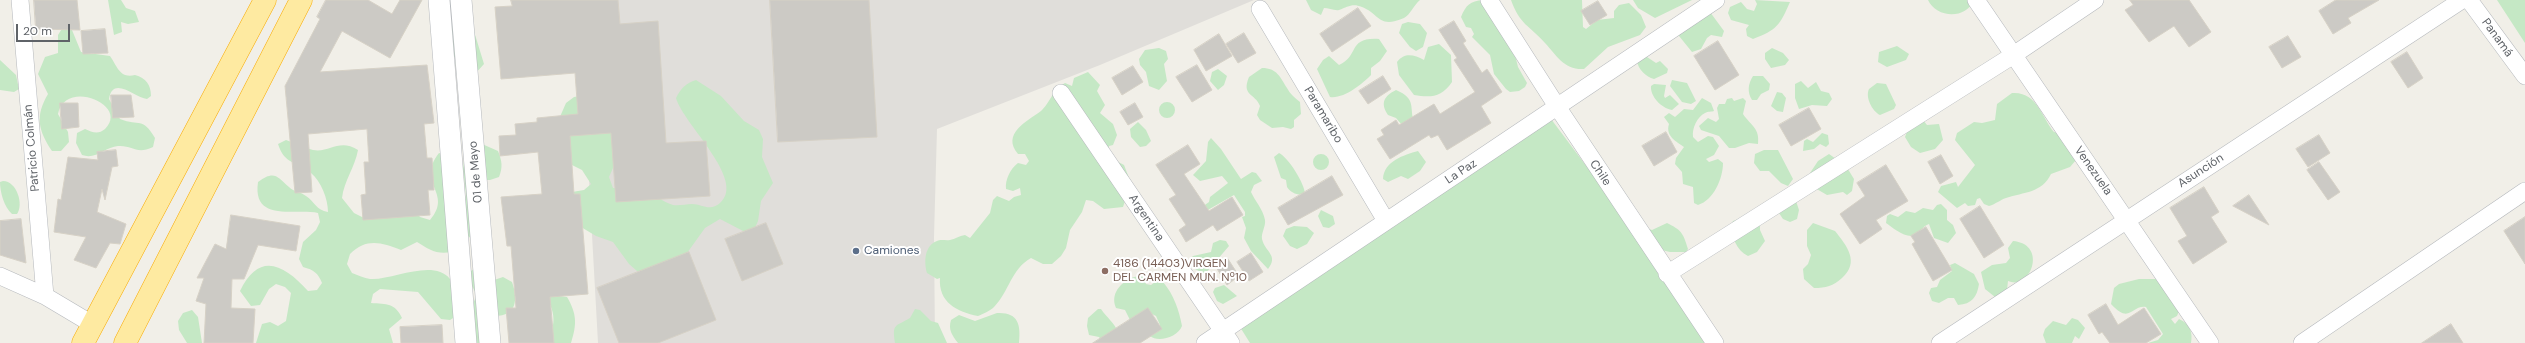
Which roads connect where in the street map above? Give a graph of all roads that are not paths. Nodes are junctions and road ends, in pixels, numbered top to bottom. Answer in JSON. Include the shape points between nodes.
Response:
{"nodes":[{"id":1,"x":20,"y":0,"type":"edge"},
{"id":2,"x":265,"y":0,"type":"edge"},
{"id":3,"x":301,"y":0,"type":"edge"},
{"id":4,"x":440,"y":0,"type":"edge"},
{"id":5,"x":461,"y":0,"type":"edge"},
{"id":6,"x":1489,"y":0,"type":"edge"},
{"id":7,"x":1716,"y":0,"type":"edge"},
{"id":8,"x":1976,"y":0,"type":"edge"},
{"id":9,"x":2095,"y":0,"type":"edge"},
{"id":10,"x":2462,"y":0,"type":"edge"},
{"id":11,"x":2469,"y":0,"type":"edge"},
{"id":12,"x":1260,"y":9,"type":"dead end"},
{"id":13,"x":2012,"y":56,"type":"junction"},
{"id":14,"x":2525,"y":76,"type":"edge"},
{"id":15,"x":1061,"y":93,"type":"dead end"},
{"id":16,"x":1558,"y":108,"type":"junction"},
{"id":17,"x":2525,"y":191,"type":"edge"},
{"id":18,"x":2127,"y":220,"type":"junction"},
{"id":19,"x":1386,"y":221,"type":"junction"},
{"id":20,"x":1667,"y":274,"type":"junction"},
{"id":21,"x":0,"y":276,"type":"edge"},
{"id":22,"x":44,"y":296,"type":"junction"},
{"id":23,"x":87,"y":334,"type":"edge"},
{"id":24,"x":1227,"y":337,"type":"edge"},
{"id":25,"x":125,"y":343,"type":"edge"},
{"id":26,"x":466,"y":343,"type":"edge"},
{"id":27,"x":490,"y":343,"type":"edge"},
{"id":28,"x":1205,"y":343,"type":"edge"},
{"id":29,"x":1715,"y":343,"type":"edge"},
{"id":30,"x":1940,"y":343,"type":"edge"},
{"id":31,"x":2210,"y":343,"type":"edge"},
{"id":32,"x":2302,"y":343,"type":"edge"}],
"edges":[{"from":1,"to":22,"type":"street","name":"Patricio Colmán"},
{"from":2,"to":23,"type":"highway"},
{"from":3,"to":25,"type":"highway"},
{"from":4,"to":26,"type":"street","name":"01 de Mayo"},
{"from":5,"to":27,"type":"street","name":"01 de Mayo"},
{"from":6,"to":16,"type":"street","name":"Chile"},
{"from":7,"to":16,"type":"street","name":"La Paz"},
{"from":8,"to":13,"type":"street","name":"Venezuela"},
{"from":9,"to":13,"type":"street"},
{"from":10,"to":18,"type":"street","name":"Asunción"},
{"from":11,"to":14,"type":"street","name":"Panamá"},
{"from":12,"to":19,"type":"street","name":"Paramaribo"},
{"from":13,"to":18,"type":"street","name":"Venezuela"},
{"from":13,"to":20,"type":"street"},
{"from":15,"to":24,"type":"street","name":"Argentina"},
{"from":16,"to":19,"type":"street","name":"La Paz"},
{"from":16,"to":20,"type":"street","name":"Chile"},
{"from":17,"to":32,"type":"street"},
{"from":18,"to":30,"type":"street","name":"Asunción"},
{"from":18,"to":31,"type":"street","name":"Venezuela"},
{"from":19,"to":24,"type":"street","name":"La Paz"},
{"from":20,"to":29,"type":"street","name":"Chile"},
{"from":21,"to":22,"type":"street"},
{"from":22,"to":23,"type":"street"},
{"from":24,"to":28,"type":"street","name":"La Paz"}]}
